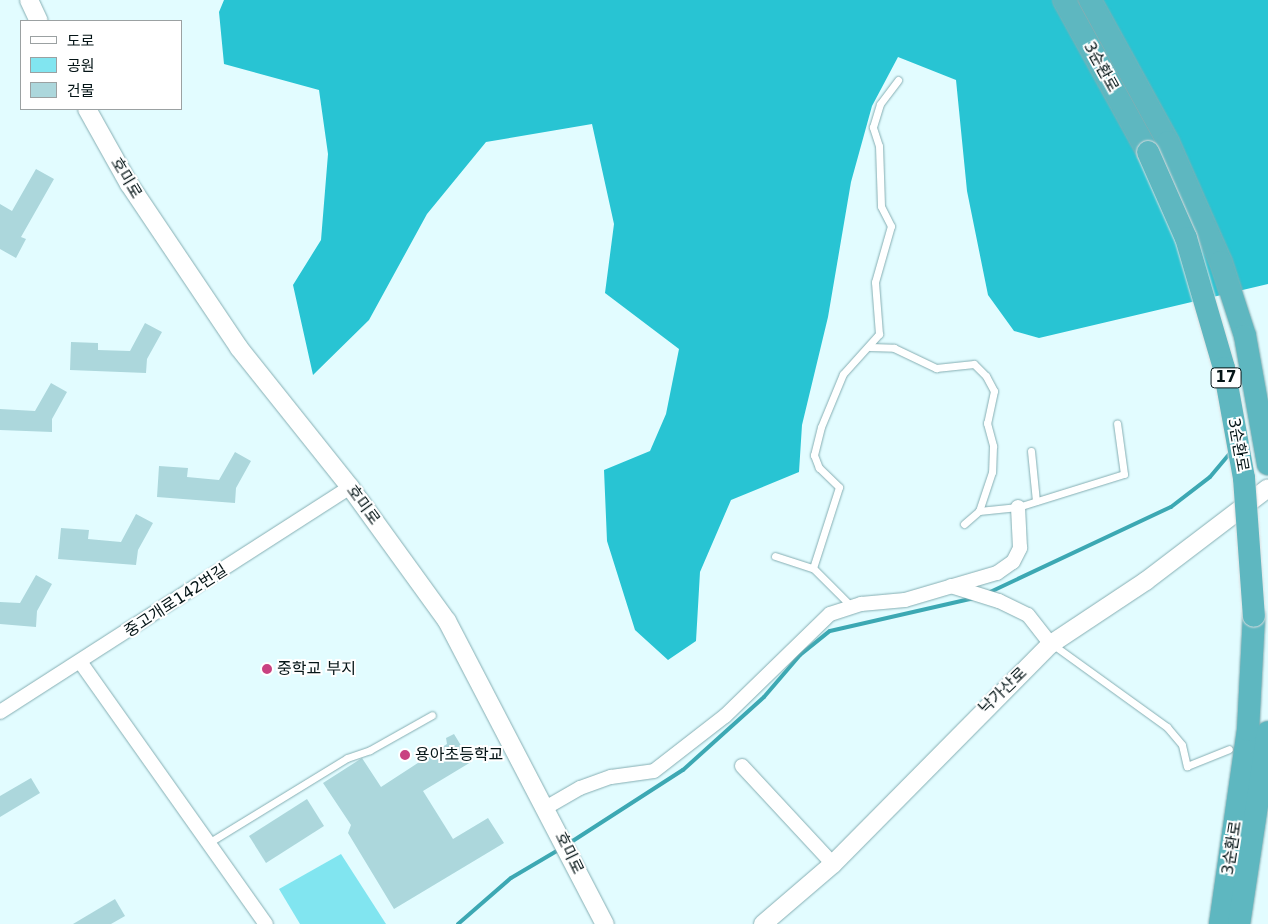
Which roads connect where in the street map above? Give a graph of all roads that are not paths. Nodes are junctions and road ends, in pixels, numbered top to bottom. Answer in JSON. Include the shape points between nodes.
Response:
{"nodes":[{"id":1,"x":29,"y":0,"type":"edge"},
{"id":2,"x":1064,"y":0,"type":"edge"},
{"id":3,"x":1090,"y":0,"type":"edge"},
{"id":4,"x":39,"y":20,"type":"edge"},
{"id":5,"x":898,"y":80,"type":"dead end"},
{"id":6,"x":88,"y":110,"type":"edge"},
{"id":7,"x":1158,"y":147,"type":"junction"},
{"id":8,"x":870,"y":346,"type":"junction"},
{"id":9,"x":1117,"y":423,"type":"dead end"},
{"id":10,"x":1031,"y":451,"type":"dead end"},
{"id":11,"x":1268,"y":464,"type":"edge"},
{"id":12,"x":350,"y":486,"type":"junction"},
{"id":13,"x":1268,"y":488,"type":"edge"},
{"id":14,"x":1036,"y":501,"type":"junction"},
{"id":15,"x":1018,"y":507,"type":"junction"},
{"id":16,"x":979,"y":511,"type":"junction"},
{"id":17,"x":964,"y":524,"type":"dead end"},
{"id":18,"x":775,"y":556,"type":"dead end"},
{"id":19,"x":813,"y":568,"type":"junction"},
{"id":20,"x":951,"y":586,"type":"junction"},
{"id":21,"x":852,"y":607,"type":"junction"},
{"id":22,"x":1051,"y":644,"type":"junction"},
{"id":23,"x":81,"y":663,"type":"junction"},
{"id":24,"x":0,"y":712,"type":"edge"},
{"id":25,"x":432,"y":715,"type":"dead end"},
{"id":26,"x":1268,"y":732,"type":"edge"},
{"id":27,"x":1229,"y":749,"type":"dead end"},
{"id":28,"x":742,"y":766,"type":"dead end"},
{"id":29,"x":547,"y":808,"type":"junction"},
{"id":30,"x":210,"y":842,"type":"junction"},
{"id":31,"x":834,"y":864,"type":"junction"},
{"id":32,"x":266,"y":924,"type":"edge"},
{"id":33,"x":605,"y":924,"type":"edge"},
{"id":34,"x":763,"y":924,"type":"edge"},
{"id":35,"x":1220,"y":924,"type":"edge"},
{"id":36,"x":1239,"y":924,"type":"edge"}],
"edges":[{"from":1,"to":4,"type":"street"},
{"from":2,"to":7,"type":"highway","name":"3순환로","number":"17"},
{"from":3,"to":7,"type":"highway","name":"3순환로","number":"17"},
{"from":5,"to":8,"type":"lane","via":[[880,104],[873,127],[879,146],[881,206],[891,226],[875,282],[879,334]]},
{"from":6,"to":12,"type":"street","name":"호미로","via":[[128,184],[239,348]]},
{"from":7,"to":11,"type":"highway","name":"3순환로","number":"17","via":[[1237,308]]},
{"from":7,"to":35,"type":"highway","name":"3순환로","number":"17","bridge":true,"via":[[1224,368],[1244,478],[1254,616],[1247,740]]},
{"from":8,"to":16,"type":"lane","via":[[894,348],[936,368],[974,364],[986,376],[994,390],[987,423],[993,446],[992,472]]},
{"from":8,"to":19,"type":"lane","via":[[843,374],[821,426],[814,455],[819,468],[839,487]]},
{"from":9,"to":14,"type":"lane","via":[[1124,474]]},
{"from":10,"to":14,"type":"lane"},
{"from":12,"to":23,"type":"street","name":"중고개로142번길"},
{"from":12,"to":29,"type":"street","name":"호미로","via":[[447,621]]},
{"from":13,"to":22,"type":"street","name":"낙가산로","via":[[1146,581]]},
{"from":14,"to":15,"type":"lane"},
{"from":15,"to":16,"type":"lane"},
{"from":15,"to":20,"type":"street","via":[[1020,548],[1013,562],[997,573]]},
{"from":16,"to":17,"type":"lane"},
{"from":18,"to":19,"type":"lane"},
{"from":19,"to":21,"type":"lane"},
{"from":20,"to":21,"type":"street","via":[[905,600]]},
{"from":20,"to":22,"type":"street","via":[[999,600],[1028,615]]},
{"from":21,"to":29,"type":"street","via":[[830,614],[725,716],[654,771],[611,777],[580,788]]},
{"from":22,"to":27,"type":"lane","via":[[1167,727],[1182,745],[1187,766]]},
{"from":22,"to":31,"type":"street","name":"낙가산로"},
{"from":23,"to":24,"type":"street","name":"중고개로142번길"},
{"from":23,"to":30,"type":"street"},
{"from":25,"to":30,"type":"lane","via":[[370,750],[347,758]]},
{"from":26,"to":36,"type":"highway","name":"3순환로"},
{"from":28,"to":31,"type":"street"},
{"from":29,"to":33,"type":"street","name":"호미로"},
{"from":30,"to":32,"type":"street"},
{"from":31,"to":34,"type":"street","name":"낙가산로"}]}
